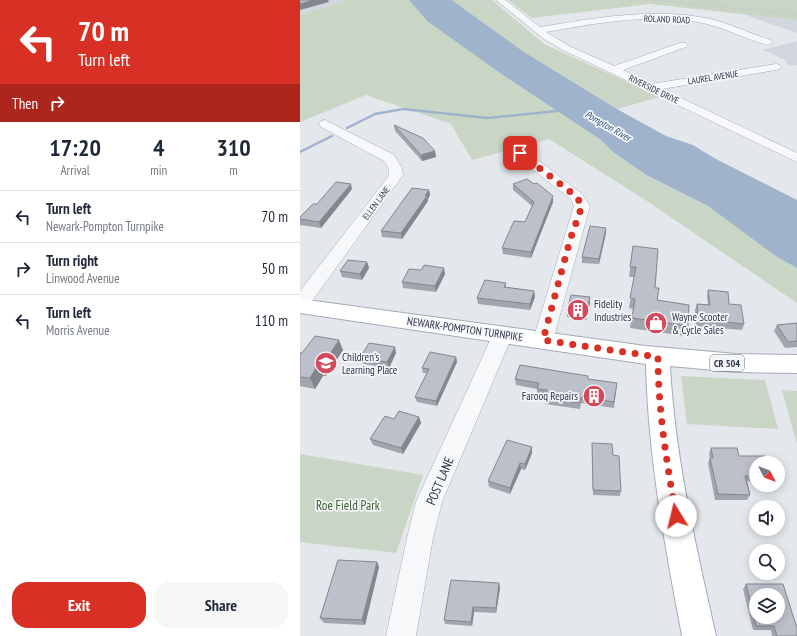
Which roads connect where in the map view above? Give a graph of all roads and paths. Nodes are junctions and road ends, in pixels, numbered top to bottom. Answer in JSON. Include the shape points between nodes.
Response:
{"nodes":[{"id":1,"x":500,"y":0,"type":"edge"},
{"id":2,"x":652,"y":0,"type":"edge"},
{"id":3,"x":797,"y":14,"type":"edge"},
{"id":4,"x":540,"y":30,"type":"junction"},
{"id":5,"x":768,"y":42,"type":"dead end"},
{"id":6,"x":683,"y":45,"type":"dead end"},
{"id":7,"x":776,"y":67,"type":"dead end"},
{"id":8,"x":614,"y":70,"type":"junction"},
{"id":9,"x":651,"y":87,"type":"junction"},
{"id":10,"x":325,"y":124,"type":"dead end"},
{"id":11,"x":520,"y":153,"type":"dead end"},
{"id":12,"x":797,"y":158,"type":"edge"},
{"id":13,"x":300,"y":305,"type":"edge"},
{"id":14,"x":503,"y":334,"type":"junction"},
{"id":15,"x":543,"y":340,"type":"junction"},
{"id":16,"x":658,"y":357,"type":"junction"},
{"id":17,"x":797,"y":364,"type":"edge"},
{"id":18,"x":401,"y":636,"type":"edge"},
{"id":19,"x":699,"y":636,"type":"edge"}],
"edges":[{"from":1,"to":4,"type":"street","name":"RIVERSIDE DRIVE"},
{"from":2,"to":3,"type":"path"},
{"from":4,"to":5,"type":"street","name":"ROLAND ROAD","via":[[657,16],[711,22],[750,38]]},
{"from":4,"to":8,"type":"street","name":"RIVERSIDE DRIVE","via":[[555,43]]},
{"from":6,"to":8,"type":"street"},
{"from":7,"to":9,"type":"street","name":"LAUREL AVENUE"},
{"from":8,"to":9,"type":"street","name":"RIVERSIDE DRIVE"},
{"from":9,"to":12,"type":"street","name":"RIVERSIDE DRIVE"},
{"from":10,"to":13,"type":"street","name":"ELLEN LANE","via":[[389,158],[397,173]]},
{"from":11,"to":15,"type":"street","via":[[580,201],[582,206],[570,240]]},
{"from":13,"to":14,"type":"main road","name":"NEWARK-POMPTON TURNPIKE"},
{"from":14,"to":15,"type":"main road","name":"NEWARK-POMPTON TURNPIKE"},
{"from":14,"to":18,"type":"street","name":"POST LANE","via":[[429,502]]},
{"from":15,"to":16,"type":"main road","name":"NEWARK-POMPTON TURNPIKE"},
{"from":16,"to":17,"type":"main road","name":"NEWARK-POMPTON TURNPIKE","number":"CR 504","via":[[729,364]]},
{"from":16,"to":19,"type":"main road","via":[[658,385],[667,461]]}]}
